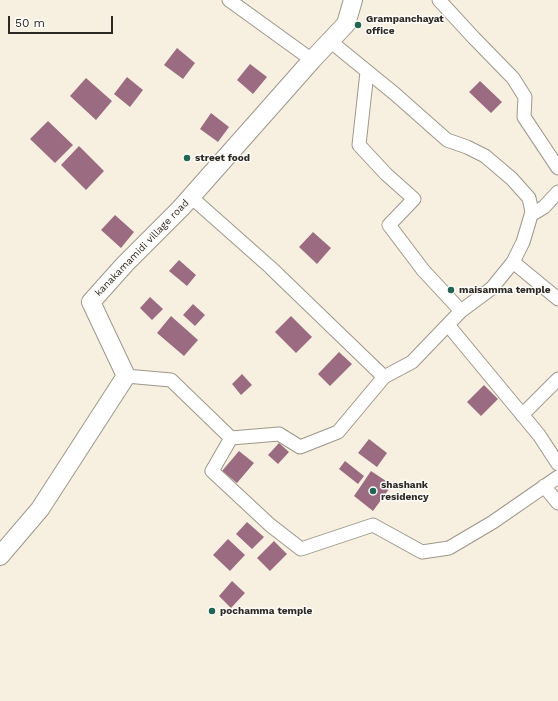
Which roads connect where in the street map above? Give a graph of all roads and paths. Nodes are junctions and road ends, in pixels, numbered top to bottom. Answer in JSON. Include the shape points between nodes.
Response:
{"nodes":[{"id":1,"x":229,"y":0,"type":"edge"},
{"id":2,"x":353,"y":0,"type":"edge"},
{"id":3,"x":439,"y":0,"type":"edge"},
{"id":4,"x":330,"y":41,"type":"junction"},
{"id":5,"x":312,"y":60,"type":"junction"},
{"id":6,"x":367,"y":72,"type":"junction"},
{"id":7,"x":558,"y":168,"type":"edge"},
{"id":8,"x":558,"y":192,"type":"edge"},
{"id":9,"x":191,"y":197,"type":"junction"},
{"id":10,"x":532,"y":215,"type":"junction"},
{"id":11,"x":513,"y":262,"type":"junction"},
{"id":12,"x":558,"y":299,"type":"edge"},
{"id":13,"x":461,"y":311,"type":"junction"},
{"id":14,"x":448,"y":325,"type":"junction"},
{"id":15,"x":126,"y":376,"type":"junction"},
{"id":16,"x":384,"y":378,"type":"junction"},
{"id":17,"x":558,"y":379,"type":"edge"},
{"id":18,"x":522,"y":415,"type":"junction"},
{"id":19,"x":231,"y":438,"type":"junction"},
{"id":20,"x":558,"y":464,"type":"edge"},
{"id":21,"x":558,"y":477,"type":"edge"},
{"id":22,"x":544,"y":486,"type":"junction"},
{"id":23,"x":558,"y":503,"type":"edge"},
{"id":24,"x":0,"y":556,"type":"edge"}],
"edges":[{"from":1,"to":5,"type":"street"},
{"from":2,"to":4,"type":"street","name":"kanakamamidi village road","via":[[346,24]]},
{"from":3,"to":7,"type":"street","via":[[513,78],[525,97],[524,117]]},
{"from":4,"to":5,"type":"street","name":"kanakamamidi village road"},
{"from":4,"to":6,"type":"street"},
{"from":5,"to":9,"type":"street","name":"kanakamamidi village road"},
{"from":6,"to":10,"type":"street","via":[[447,140],[485,156],[512,179],[529,198]]},
{"from":6,"to":13,"type":"street","via":[[359,146],[414,199],[389,225],[423,270]]},
{"from":8,"to":10,"type":"street"},
{"from":9,"to":15,"type":"street","name":"kanakamamidi village road","via":[[91,302]]},
{"from":9,"to":16,"type":"street","via":[[270,268]]},
{"from":10,"to":11,"type":"street"},
{"from":11,"to":12,"type":"street"},
{"from":11,"to":13,"type":"street","via":[[492,288]]},
{"from":13,"to":14,"type":"street"},
{"from":14,"to":16,"type":"street","via":[[412,362]]},
{"from":14,"to":18,"type":"street"},
{"from":15,"to":19,"type":"street","via":[[171,380]]},
{"from":15,"to":24,"type":"street","via":[[40,509]]},
{"from":16,"to":19,"type":"street","via":[[338,432],[300,447],[279,434]]},
{"from":17,"to":18,"type":"street"},
{"from":18,"to":20,"type":"street"},
{"from":19,"to":22,"type":"street","via":[[212,471],[270,525],[301,549],[374,525],[422,552],[449,548],[493,522]]},
{"from":21,"to":22,"type":"street"},
{"from":22,"to":23,"type":"street"}]}
